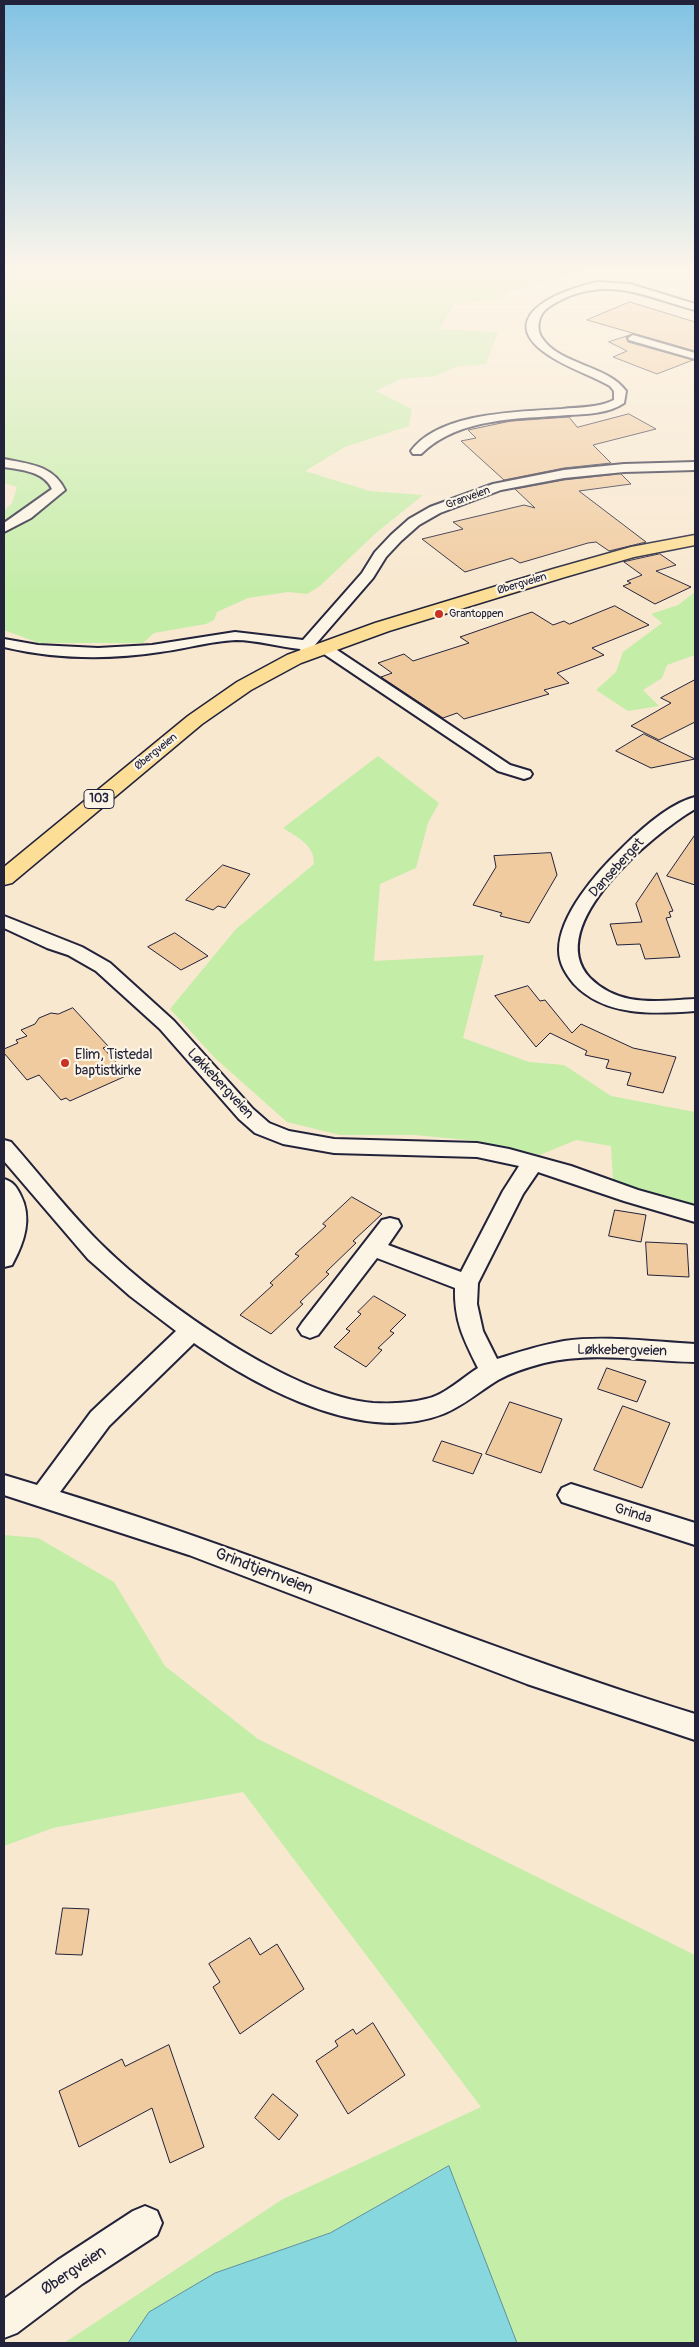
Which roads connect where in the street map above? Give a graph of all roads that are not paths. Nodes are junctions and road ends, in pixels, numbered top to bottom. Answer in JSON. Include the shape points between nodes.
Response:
{"nodes":[{"id":1,"x":602,"y":378,"type":"edge"},
{"id":2,"x":417,"y":451,"type":"dead end"},
{"id":3,"x":4,"y":463,"type":"edge"},
{"id":4,"x":695,"y":466,"type":"edge"},
{"id":5,"x":4,"y":528,"type":"edge"},
{"id":6,"x":695,"y":540,"type":"edge"},
{"id":7,"x":4,"y":644,"type":"edge"},
{"id":8,"x":313,"y":648,"type":"junction"},
{"id":9,"x":524,"y":774,"type":"dead end"},
{"id":10,"x":695,"y":802,"type":"edge"},
{"id":11,"x":4,"y":878,"type":"edge"},
{"id":12,"x":4,"y":922,"type":"edge"},
{"id":13,"x":695,"y":1005,"type":"edge"},
{"id":14,"x":4,"y":1147,"type":"edge"},
{"id":15,"x":532,"y":1164,"type":"junction"},
{"id":16,"x":4,"y":1187,"type":"edge"},
{"id":17,"x":695,"y":1214,"type":"edge"},
{"id":18,"x":390,"y":1226,"type":"dead end"},
{"id":19,"x":373,"y":1248,"type":"junction"},
{"id":20,"x":4,"y":1259,"type":"edge"},
{"id":21,"x":467,"y":1283,"type":"junction"},
{"id":22,"x":310,"y":1329,"type":"dead end"},
{"id":23,"x":192,"y":1330,"type":"junction"},
{"id":24,"x":695,"y":1353,"type":"edge"},
{"id":25,"x":492,"y":1372,"type":"junction"},
{"id":26,"x":4,"y":1485,"type":"edge"},
{"id":27,"x":571,"y":1495,"type":"dead end"},
{"id":28,"x":43,"y":1496,"type":"junction"},
{"id":29,"x":695,"y":1534,"type":"edge"},
{"id":30,"x":695,"y":1727,"type":"edge"},
{"id":31,"x":145,"y":2223,"type":"dead end"},
{"id":32,"x":4,"y":2320,"type":"edge"}],
"edges":[{"from":1,"to":2,"type":"street","via":[[620,391],[620,401],[610,407],[468,423],[430,437]]},
{"from":3,"to":5,"type":"street","via":[[46,474],[56,481],[59,490]]},
{"from":4,"to":8,"type":"street","name":"Granveien","via":[[624,468],[547,477],[474,494],[435,510],[414,522],[380,555]]},
{"from":6,"to":8,"type":"main road","name":"Øbergveien","number":"103","via":[[631,552]]},
{"from":7,"to":8,"type":"street","name":"Øbergveien","via":[[34,649],[128,652],[220,637],[258,636]]},
{"from":8,"to":9,"type":"street","name":"Øbergveien","via":[[504,768]]},
{"from":8,"to":11,"type":"main road","name":"Øbergveien","number":"103","via":[[244,686],[195,720]]},
{"from":10,"to":13,"type":"street","name":"Danseberget","via":[[650,832],[610,871],[581,909],[568,943],[567,956],[575,976],[606,998],[645,1007]]},
{"from":12,"to":15,"type":"street","name":"Løkkebergveien","via":[[74,951],[103,967],[166,1025],[262,1128],[303,1142],[334,1146],[478,1150]]},
{"from":14,"to":23,"type":"street","name":"Løkkebergveien","via":[[111,1267]]},
{"from":15,"to":17,"type":"street","name":"Løkkebergveien"},
{"from":15,"to":21,"type":"street","via":[[514,1191]]},
{"from":16,"to":20,"type":"street","via":[[17,1210]]},
{"from":18,"to":19,"type":"street"},
{"from":19,"to":21,"type":"street"},
{"from":19,"to":22,"type":"street"},
{"from":21,"to":25,"type":"street","via":[[466,1304],[471,1331]]},
{"from":23,"to":25,"type":"street","name":"Løkkebergveien","via":[[258,1370],[304,1392],[358,1411],[378,1414],[438,1406]]},
{"from":23,"to":28,"type":"street","via":[[100,1419]]},
{"from":24,"to":25,"type":"street","name":"Løkkebergveien","via":[[574,1349],[526,1359]]},
{"from":26,"to":28,"type":"street","name":"Grindtjernveien"},
{"from":27,"to":29,"type":"street","name":"Grinda"},
{"from":28,"to":30,"type":"street","name":"Grindtjernveien","via":[[219,1555],[616,1704]]},
{"from":31,"to":32,"type":"street","name":"Øbergveien"}]}
